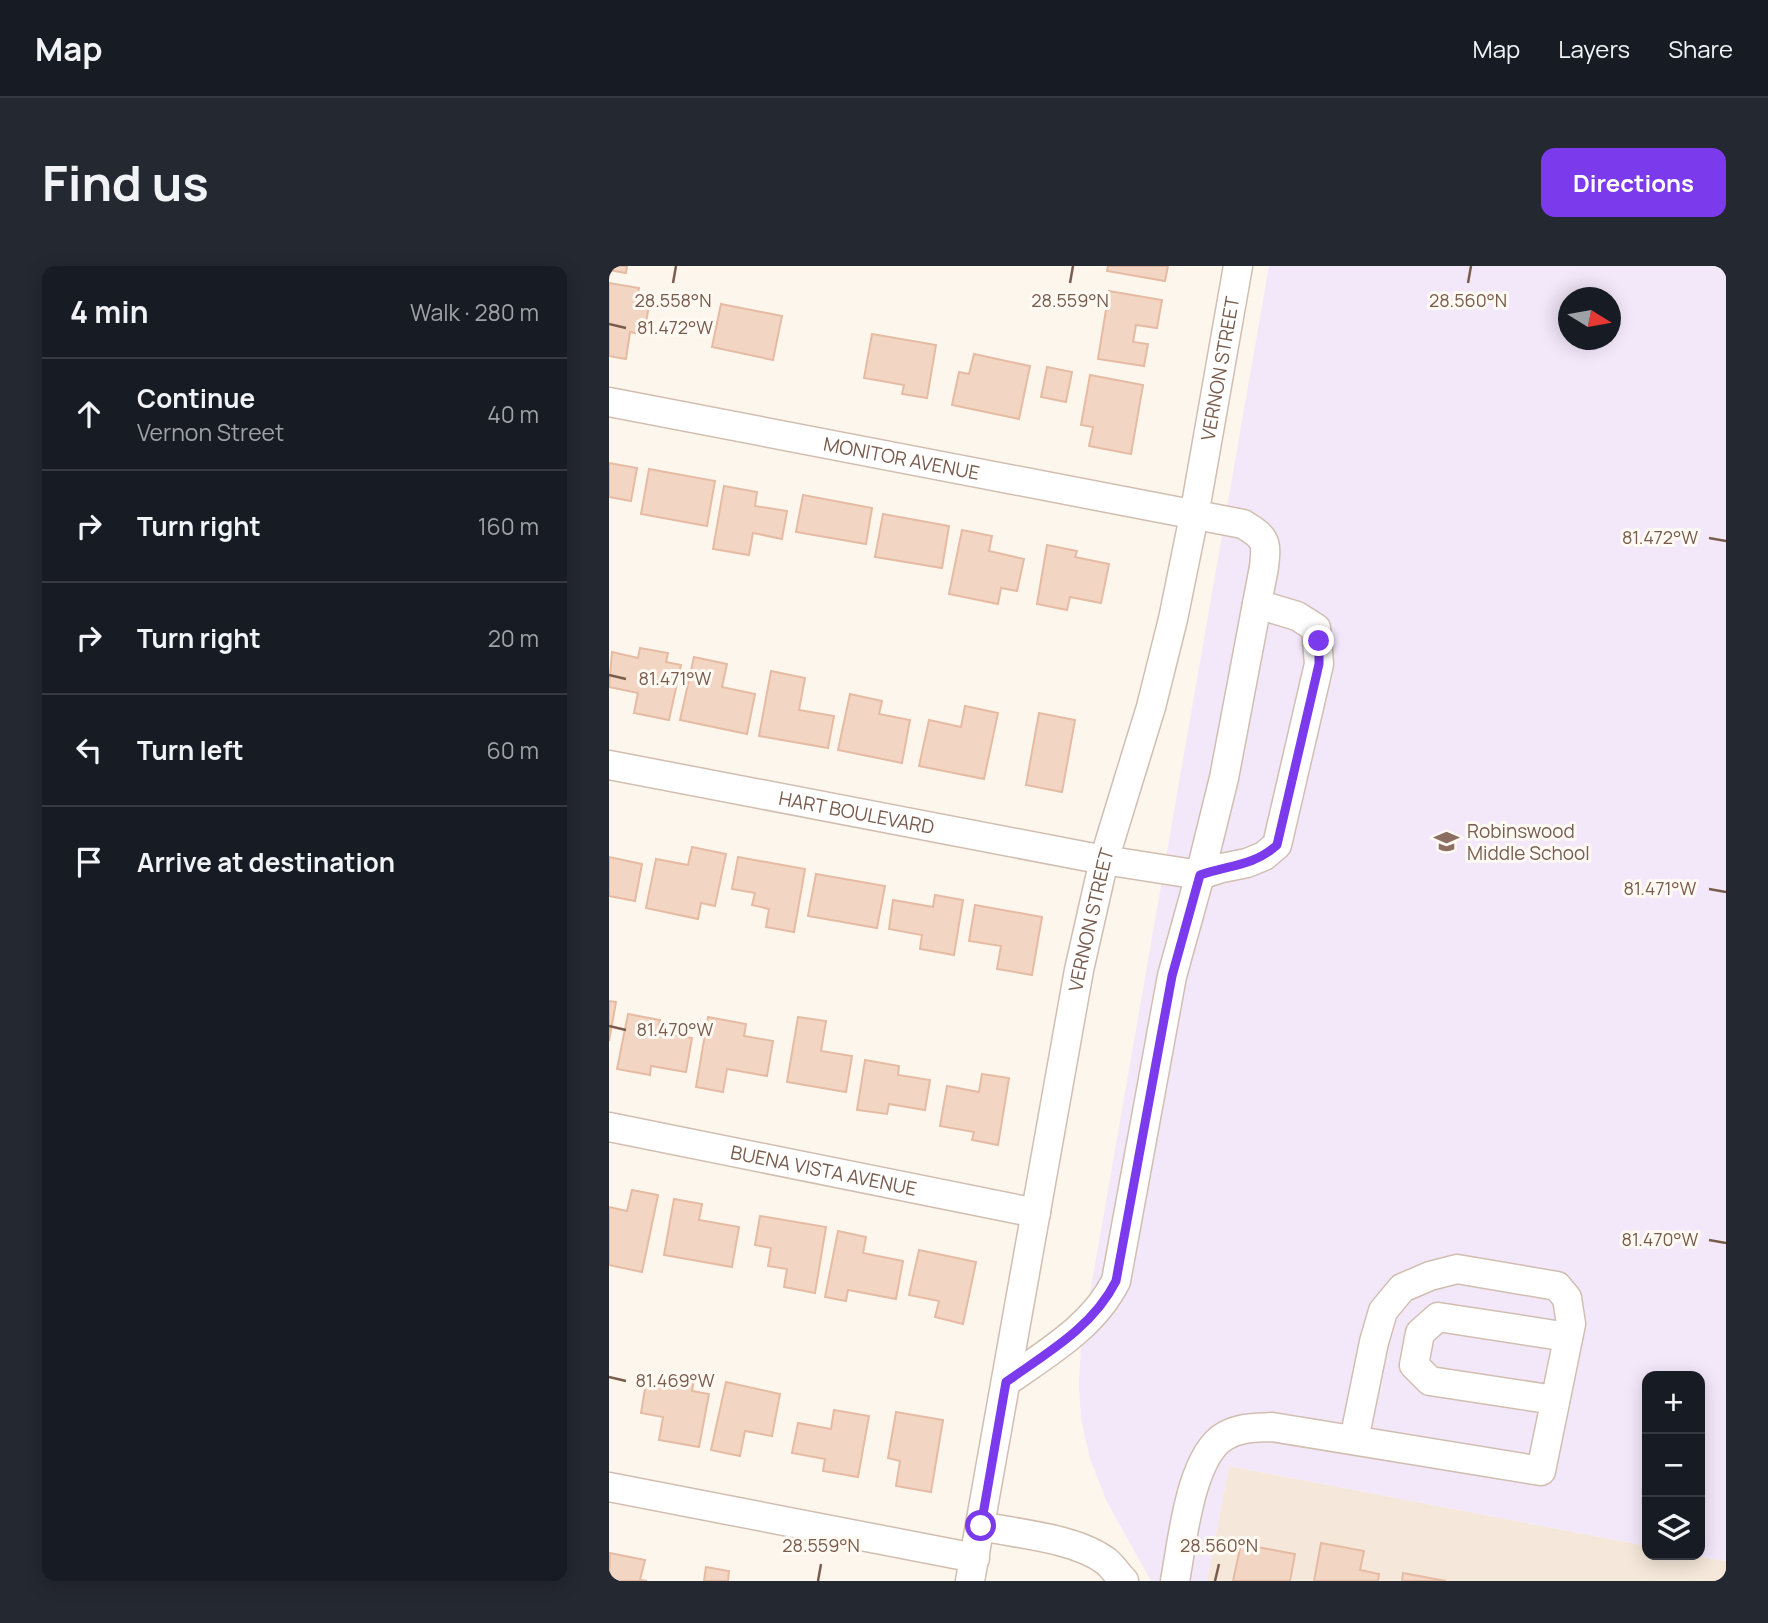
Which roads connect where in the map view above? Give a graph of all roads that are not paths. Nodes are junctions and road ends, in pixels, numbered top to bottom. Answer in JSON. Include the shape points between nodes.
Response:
{"nodes":[{"id":1,"x":1238,"y":266,"type":"edge"},
{"id":2,"x":609,"y":402,"type":"edge"},
{"id":3,"x":1194,"y":516,"type":"junction"},
{"id":4,"x":1257,"y":604,"type":"junction"},
{"id":5,"x":609,"y":765,"type":"edge"},
{"id":6,"x":1104,"y":860,"type":"junction"},
{"id":7,"x":1200,"y":875,"type":"junction"},
{"id":8,"x":609,"y":1127,"type":"edge"},
{"id":9,"x":1036,"y":1213,"type":"junction"},
{"id":10,"x":1569,"y":1331,"type":"junction"},
{"id":11,"x":1006,"y":1382,"type":"junction"},
{"id":12,"x":1555,"y":1400,"type":"junction"},
{"id":13,"x":1355,"y":1440,"type":"junction"},
{"id":14,"x":609,"y":1487,"type":"edge"},
{"id":15,"x":981,"y":1526,"type":"junction"},
{"id":16,"x":972,"y":1570,"type":"edge"},
{"id":17,"x":1125,"y":1581,"type":"edge"},
{"id":18,"x":1175,"y":1581,"type":"edge"}],
"edges":[{"from":1,"to":3,"type":"street","name":"VERNON STREET"},
{"from":2,"to":3,"type":"street","name":"MONITOR AVENUE"},
{"from":3,"to":4,"type":"street","name":"MONITOR AVENUE","via":[[1243,524],[1262,536],[1266,547]]},
{"from":3,"to":6,"type":"street","name":"VERNON STREET","via":[[1151,707]]},
{"from":4,"to":7,"type":"street","via":[[1224,778]]},
{"from":4,"to":7,"type":"street","via":[[1297,616],[1316,628],[1319,664],[1277,845],[1247,863]]},
{"from":5,"to":6,"type":"street","name":"HART BOULEVARD"},
{"from":6,"to":7,"type":"street","name":"HART BOULEVARD"},
{"from":6,"to":9,"type":"street","name":"VERNON STREET","via":[[1074,996]]},
{"from":7,"to":11,"type":"street","via":[[1172,976],[1116,1281],[1089,1320]]},
{"from":8,"to":9,"type":"street","name":"BUENA VISTA AVENUE"},
{"from":9,"to":11,"type":"street","name":"VERNON STREET"},
{"from":10,"to":12,"type":"street"},
{"from":10,"to":12,"type":"street","via":[[1438,1317],[1420,1333],[1414,1365],[1430,1381]]},
{"from":10,"to":13,"type":"street","via":[[1567,1297],[1557,1286],[1457,1269],[1402,1288],[1383,1311]]},
{"from":11,"to":15,"type":"street","name":"VERNON STREET"},
{"from":12,"to":13,"type":"street","via":[[1541,1471]]},
{"from":13,"to":18,"type":"street","via":[[1272,1427],[1243,1428],[1222,1437],[1206,1457],[1195,1483]]},
{"from":14,"to":16,"type":"street"},
{"from":15,"to":16,"type":"street","name":"VERNON STREET"},
{"from":15,"to":17,"type":"street","via":[[1089,1551]]}]}
